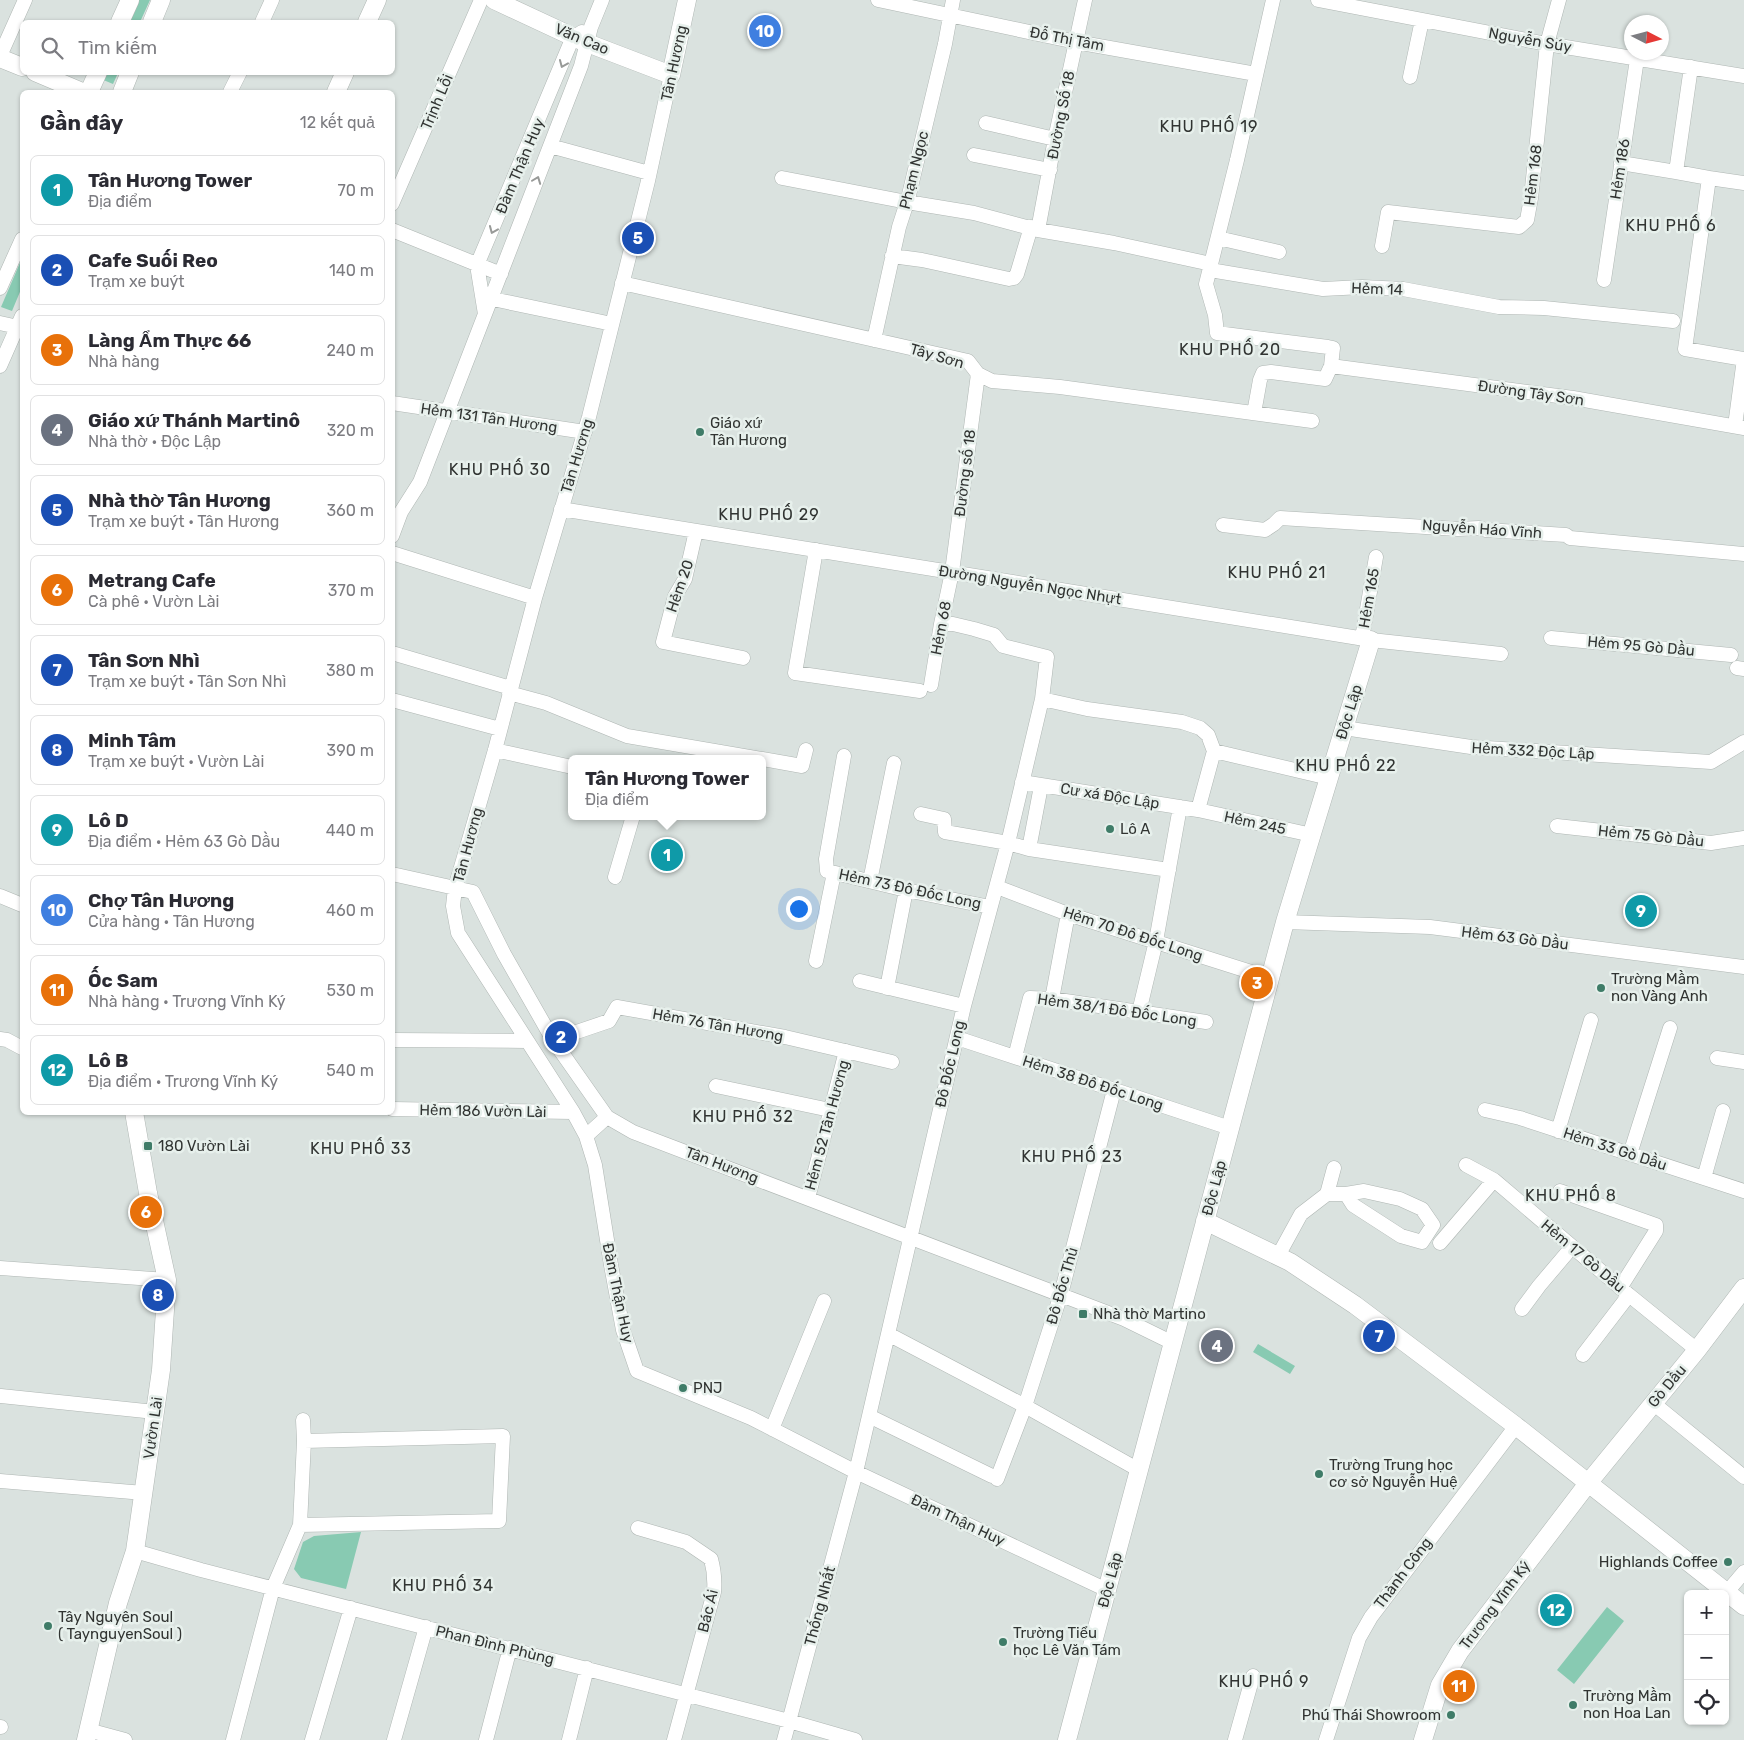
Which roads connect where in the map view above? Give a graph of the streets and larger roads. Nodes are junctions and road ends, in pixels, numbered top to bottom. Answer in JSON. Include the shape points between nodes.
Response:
{"nodes":[{"id":1,"x":25,"y":0,"type":"edge"},
{"id":2,"x":130,"y":0,"type":"edge"},
{"id":3,"x":162,"y":0,"type":"edge"},
{"id":4,"x":272,"y":0,"type":"edge"},
{"id":5,"x":377,"y":0,"type":"edge"},
{"id":6,"x":481,"y":0,"type":"edge"},
{"id":7,"x":494,"y":0,"type":"edge"},
{"id":8,"x":602,"y":0,"type":"edge"},
{"id":9,"x":688,"y":0,"type":"edge"},
{"id":10,"x":878,"y":0,"type":"edge"},
{"id":11,"x":953,"y":0,"type":"edge"},
{"id":12,"x":1085,"y":0,"type":"edge"},
{"id":13,"x":1273,"y":0,"type":"edge"},
{"id":14,"x":1318,"y":0,"type":"edge"},
{"id":15,"x":1559,"y":0,"type":"edge"},
{"id":16,"x":950,"y":14,"type":"junction"},
{"id":17,"x":121,"y":20,"type":"edge"},
{"id":18,"x":153,"y":20,"type":"edge"},
{"id":19,"x":263,"y":20,"type":"edge"},
{"id":20,"x":368,"y":20,"type":"edge"},
{"id":21,"x":1422,"y":20,"type":"junction"},
{"id":22,"x":584,"y":35,"type":"junction"},
{"id":23,"x":1076,"y":42,"type":"junction"},
{"id":24,"x":1546,"y":44,"type":"junction"},
{"id":25,"x":0,"y":57,"type":"edge"},
{"id":26,"x":1624,"y":57,"type":"edge"},
{"id":27,"x":1637,"y":60,"type":"edge"},
{"id":28,"x":1644,"y":60,"type":"edge"},
{"id":29,"x":20,"y":66,"type":"edge"},
{"id":30,"x":1691,"y":67,"type":"junction"},
{"id":31,"x":1256,"y":74,"type":"junction"},
{"id":32,"x":42,"y":75,"type":"edge"},
{"id":33,"x":97,"y":75,"type":"edge"},
{"id":34,"x":129,"y":75,"type":"edge"},
{"id":35,"x":238,"y":75,"type":"edge"},
{"id":36,"x":344,"y":75,"type":"edge"},
{"id":37,"x":671,"y":75,"type":"junction"},
{"id":38,"x":1744,"y":76,"type":"edge"},
{"id":39,"x":1410,"y":77,"type":"dead end"},
{"id":40,"x":77,"y":90,"type":"edge"},
{"id":41,"x":90,"y":90,"type":"edge"},
{"id":42,"x":123,"y":90,"type":"edge"},
{"id":43,"x":231,"y":90,"type":"edge"},
{"id":44,"x":337,"y":90,"type":"edge"},
{"id":45,"x":986,"y":123,"type":"dead end"},
{"id":46,"x":1055,"y":138,"type":"junction"},
{"id":47,"x":550,"y":146,"type":"junction"},
{"id":48,"x":974,"y":155,"type":"dead end"},
{"id":49,"x":1621,"y":164,"type":"junction"},
{"id":50,"x":1050,"y":170,"type":"junction"},
{"id":51,"x":1676,"y":172,"type":"junction"},
{"id":52,"x":649,"y":173,"type":"junction"},
{"id":53,"x":782,"y":178,"type":"dead end"},
{"id":54,"x":1710,"y":178,"type":"junction"},
{"id":55,"x":1744,"y":183,"type":"edge"},
{"id":56,"x":395,"y":197,"type":"edge"},
{"id":57,"x":907,"y":202,"type":"junction"},
{"id":58,"x":1034,"y":228,"type":"junction"},
{"id":59,"x":395,"y":231,"type":"edge"},
{"id":60,"x":1218,"y":238,"type":"junction"},
{"id":61,"x":20,"y":243,"type":"edge"},
{"id":62,"x":1382,"y":246,"type":"dead end"},
{"id":63,"x":1279,"y":252,"type":"dead end"},
{"id":64,"x":892,"y":256,"type":"junction"},
{"id":65,"x":478,"y":265,"type":"junction"},
{"id":66,"x":1210,"y":267,"type":"junction"},
{"id":67,"x":501,"y":274,"type":"junction"},
{"id":68,"x":1604,"y":280,"type":"dead end"},
{"id":69,"x":622,"y":283,"type":"junction"},
{"id":70,"x":0,"y":288,"type":"edge"},
{"id":71,"x":487,"y":298,"type":"junction"},
{"id":72,"x":1673,"y":321,"type":"dead end"},
{"id":73,"x":20,"y":322,"type":"edge"},
{"id":74,"x":0,"y":323,"type":"edge"},
{"id":75,"x":612,"y":324,"type":"junction"},
{"id":76,"x":874,"y":340,"type":"junction"},
{"id":77,"x":0,"y":366,"type":"edge"},
{"id":78,"x":1331,"y":366,"type":"junction"},
{"id":79,"x":978,"y":374,"type":"junction"},
{"id":80,"x":395,"y":403,"type":"edge"},
{"id":81,"x":448,"y":412,"type":"junction"},
{"id":82,"x":1254,"y":413,"type":"junction"},
{"id":83,"x":1312,"y":421,"type":"dead end"},
{"id":84,"x":1740,"y":427,"type":"edge"},
{"id":85,"x":585,"y":432,"type":"junction"},
{"id":86,"x":561,"y":509,"type":"junction"},
{"id":87,"x":1223,"y":525,"type":"dead end"},
{"id":88,"x":395,"y":528,"type":"edge"},
{"id":89,"x":696,"y":531,"type":"junction"},
{"id":90,"x":816,"y":550,"type":"junction"},
{"id":91,"x":395,"y":554,"type":"edge"},
{"id":92,"x":1744,"y":554,"type":"edge"},
{"id":93,"x":1376,"y":557,"type":"dead end"},
{"id":94,"x":952,"y":572,"type":"junction"},
{"id":95,"x":536,"y":598,"type":"junction"},
{"id":96,"x":941,"y":624,"type":"junction"},
{"id":97,"x":1551,"y":638,"type":"dead end"},
{"id":98,"x":1367,"y":639,"type":"junction"},
{"id":99,"x":395,"y":654,"type":"edge"},
{"id":100,"x":1501,"y":654,"type":"dead end"},
{"id":101,"x":1731,"y":655,"type":"dead end"},
{"id":102,"x":743,"y":658,"type":"dead end"},
{"id":103,"x":510,"y":690,"type":"junction"},
{"id":104,"x":1042,"y":699,"type":"junction"},
{"id":105,"x":395,"y":701,"type":"edge"},
{"id":106,"x":1344,"y":728,"type":"junction"},
{"id":107,"x":500,"y":729,"type":"junction"},
{"id":108,"x":1744,"y":742,"type":"edge"},
{"id":109,"x":495,"y":750,"type":"junction"},
{"id":110,"x":806,"y":750,"type":"dead end"},
{"id":111,"x":1214,"y":751,"type":"junction"},
{"id":112,"x":738,"y":755,"type":"edge"},
{"id":113,"x":844,"y":756,"type":"dead end"},
{"id":114,"x":766,"y":760,"type":"edge"},
{"id":115,"x":894,"y":763,"type":"dead end"},
{"id":116,"x":568,"y":766,"type":"edge"},
{"id":117,"x":1329,"y":778,"type":"junction"},
{"id":118,"x":1022,"y":782,"type":"junction"},
{"id":119,"x":1041,"y":786,"type":"junction"},
{"id":120,"x":1180,"y":808,"type":"junction"},
{"id":121,"x":1198,"y":810,"type":"junction"},
{"id":122,"x":921,"y":814,"type":"dead end"},
{"id":123,"x":632,"y":820,"type":"edge"},
{"id":124,"x":1557,"y":826,"type":"dead end"},
{"id":125,"x":1312,"y":835,"type":"junction"},
{"id":126,"x":1744,"y":838,"type":"edge"},
{"id":127,"x":1008,"y":843,"type":"junction"},
{"id":128,"x":1029,"y":849,"type":"junction"},
{"id":129,"x":1168,"y":870,"type":"junction"},
{"id":130,"x":834,"y":873,"type":"junction"},
{"id":131,"x":395,"y":875,"type":"edge"},
{"id":132,"x":615,"y":877,"type":"dead end"},
{"id":133,"x":870,"y":881,"type":"junction"},
{"id":134,"x":996,"y":887,"type":"junction"},
{"id":135,"x":455,"y":888,"type":"junction"},
{"id":136,"x":906,"y":890,"type":"junction"},
{"id":137,"x":0,"y":896,"type":"edge"},
{"id":138,"x":20,"y":904,"type":"edge"},
{"id":139,"x":990,"y":907,"type":"junction"},
{"id":140,"x":1068,"y":914,"type":"junction"},
{"id":141,"x":1285,"y":922,"type":"junction"},
{"id":142,"x":1156,"y":941,"type":"junction"},
{"id":143,"x":816,"y":961,"type":"dead end"},
{"id":144,"x":1744,"y":967,"type":"edge"},
{"id":145,"x":1270,"y":978,"type":"junction"},
{"id":146,"x":860,"y":981,"type":"dead end"},
{"id":147,"x":887,"y":988,"type":"junction"},
{"id":148,"x":1052,"y":999,"type":"junction"},
{"id":149,"x":964,"y":1006,"type":"junction"},
{"id":150,"x":1139,"y":1012,"type":"junction"},
{"id":151,"x":1591,"y":1020,"type":"dead end"},
{"id":152,"x":1206,"y":1022,"type":"dead end"},
{"id":153,"x":1670,"y":1028,"type":"dead end"},
{"id":154,"x":956,"y":1038,"type":"junction"},
{"id":155,"x":0,"y":1039,"type":"edge"},
{"id":156,"x":395,"y":1040,"type":"edge"},
{"id":157,"x":553,"y":1040,"type":"junction"},
{"id":158,"x":527,"y":1041,"type":"junction"},
{"id":159,"x":20,"y":1047,"type":"edge"},
{"id":160,"x":846,"y":1051,"type":"junction"},
{"id":161,"x":1015,"y":1057,"type":"junction"},
{"id":162,"x":1717,"y":1058,"type":"dead end"},
{"id":163,"x":892,"y":1062,"type":"dead end"},
{"id":164,"x":1744,"y":1062,"type":"edge"},
{"id":165,"x":716,"y":1086,"type":"dead end"},
{"id":166,"x":1114,"y":1090,"type":"junction"},
{"id":167,"x":395,"y":1109,"type":"edge"},
{"id":168,"x":830,"y":1110,"type":"junction"},
{"id":169,"x":1485,"y":1110,"type":"dead end"},
{"id":170,"x":1723,"y":1110,"type":"dead end"},
{"id":171,"x":573,"y":1112,"type":"junction"},
{"id":172,"x":135,"y":1115,"type":"edge"},
{"id":173,"x":607,"y":1117,"type":"junction"},
{"id":174,"x":1230,"y":1128,"type":"junction"},
{"id":175,"x":1558,"y":1131,"type":"junction"},
{"id":176,"x":586,"y":1136,"type":"junction"},
{"id":177,"x":1630,"y":1154,"type":"junction"},
{"id":178,"x":1466,"y":1165,"type":"dead end"},
{"id":179,"x":1334,"y":1168,"type":"dead end"},
{"id":180,"x":1704,"y":1178,"type":"junction"},
{"id":181,"x":1494,"y":1180,"type":"junction"},
{"id":182,"x":1560,"y":1191,"type":"dead end"},
{"id":183,"x":1744,"y":1191,"type":"edge"},
{"id":184,"x":1327,"y":1194,"type":"junction"},
{"id":185,"x":1346,"y":1194,"type":"junction"},
{"id":186,"x":808,"y":1198,"type":"junction"},
{"id":187,"x":1205,"y":1221,"type":"junction"},
{"id":188,"x":910,"y":1237,"type":"junction"},
{"id":189,"x":1440,"y":1242,"type":"dead end"},
{"id":190,"x":1572,"y":1247,"type":"junction"},
{"id":191,"x":1278,"y":1256,"type":"junction"},
{"id":192,"x":0,"y":1268,"type":"edge"},
{"id":193,"x":168,"y":1280,"type":"junction"},
{"id":194,"x":1744,"y":1288,"type":"edge"},
{"id":195,"x":1625,"y":1292,"type":"junction"},
{"id":196,"x":1061,"y":1294,"type":"junction"},
{"id":197,"x":824,"y":1300,"type":"dead end"},
{"id":198,"x":1522,"y":1309,"type":"dead end"},
{"id":199,"x":888,"y":1334,"type":"junction"},
{"id":200,"x":1173,"y":1343,"type":"junction"},
{"id":201,"x":1697,"y":1350,"type":"junction"},
{"id":202,"x":1582,"y":1355,"type":"dead end"},
{"id":203,"x":1,"y":1396,"type":"dead end"},
{"id":204,"x":1652,"y":1403,"type":"junction"},
{"id":205,"x":1024,"y":1406,"type":"junction"},
{"id":206,"x":155,"y":1412,"type":"junction"},
{"id":207,"x":869,"y":1416,"type":"junction"},
{"id":208,"x":303,"y":1420,"type":"dead end"},
{"id":209,"x":1516,"y":1426,"type":"junction"},
{"id":210,"x":772,"y":1429,"type":"junction"},
{"id":211,"x":304,"y":1441,"type":"junction"},
{"id":212,"x":1139,"y":1470,"type":"junction"},
{"id":213,"x":856,"y":1472,"type":"junction"},
{"id":214,"x":1744,"y":1477,"type":"edge"},
{"id":215,"x":0,"y":1481,"type":"edge"},
{"id":216,"x":1589,"y":1482,"type":"junction"},
{"id":217,"x":144,"y":1494,"type":"junction"},
{"id":218,"x":300,"y":1525,"type":"junction"},
{"id":219,"x":638,"y":1528,"type":"dead end"},
{"id":220,"x":135,"y":1550,"type":"junction"},
{"id":221,"x":1744,"y":1572,"type":"edge"},
{"id":222,"x":273,"y":1588,"type":"junction"},
{"id":223,"x":1107,"y":1590,"type":"junction"},
{"id":224,"x":1724,"y":1590,"type":"edge"},
{"id":225,"x":1729,"y":1590,"type":"edge"},
{"id":226,"x":1729,"y":1594,"type":"edge"},
{"id":227,"x":1744,"y":1606,"type":"edge"},
{"id":228,"x":351,"y":1608,"type":"junction"},
{"id":229,"x":426,"y":1627,"type":"junction"},
{"id":230,"x":510,"y":1648,"type":"junction"},
{"id":231,"x":588,"y":1668,"type":"junction"},
{"id":232,"x":1253,"y":1676,"type":"dead end"},
{"id":233,"x":686,"y":1694,"type":"junction"},
{"id":234,"x":789,"y":1720,"type":"junction"},
{"id":235,"x":87,"y":1735,"type":"edge"},
{"id":236,"x":125,"y":1740,"type":"edge"},
{"id":237,"x":233,"y":1740,"type":"edge"},
{"id":238,"x":312,"y":1740,"type":"edge"},
{"id":239,"x":394,"y":1740,"type":"edge"},
{"id":240,"x":486,"y":1740,"type":"edge"},
{"id":241,"x":569,"y":1740,"type":"edge"},
{"id":242,"x":674,"y":1740,"type":"edge"},
{"id":243,"x":784,"y":1740,"type":"edge"},
{"id":244,"x":855,"y":1740,"type":"edge"},
{"id":245,"x":1067,"y":1740,"type":"edge"},
{"id":246,"x":1235,"y":1740,"type":"edge"},
{"id":247,"x":1326,"y":1740,"type":"edge"},
{"id":248,"x":1423,"y":1740,"type":"edge"}],
"edges":[{"from":1,"to":25,"type":"street"},
{"from":2,"to":17,"type":"street"},
{"from":3,"to":18,"type":"street"},
{"from":4,"to":19,"type":"street"},
{"from":5,"to":20,"type":"street"},
{"from":6,"to":56,"type":"street","name":"Trịnh Lỗi"},
{"from":7,"to":22,"type":"street","name":"Văn Cao"},
{"from":8,"to":22,"type":"street","name":"Đàm Thận Huy"},
{"from":9,"to":37,"type":"street","name":"Tân Hương"},
{"from":10,"to":16,"type":"street","name":"Đỗ Thị Tâm"},
{"from":11,"to":16,"type":"street","name":"Phạm Ngọc"},
{"from":12,"to":23,"type":"street","name":"Đường Số 18"},
{"from":13,"to":31,"type":"street"},
{"from":14,"to":21,"type":"street","name":"Nguyễn Súy"},
{"from":15,"to":24,"type":"street"},
{"from":16,"to":23,"type":"street","name":"Đỗ Thị Tâm"},
{"from":16,"to":57,"type":"street","name":"Phạm Ngọc"},
{"from":21,"to":24,"type":"street","name":"Nguyễn Súy"},
{"from":21,"to":39,"type":"street"},
{"from":22,"to":37,"type":"street","name":"Văn Cao"},
{"from":22,"to":47,"type":"street","name":"Đàm Thận Huy","via":[[581,66]]},
{"from":22,"to":65,"type":"street","name":"Đàm Thận Huy","one_way":true},
{"from":23,"to":31,"type":"street","name":"Đỗ Thị Tâm"},
{"from":23,"to":46,"type":"street","name":"Đường Số 18"},
{"from":24,"to":26,"type":"street","name":"Nguyễn Súy"},
{"from":24,"to":62,"type":"street","name":"Hẻm 168","via":[[1526,220],[1519,227],[1507,227],[1388,212]]},
{"from":25,"to":29,"type":"street"},
{"from":27,"to":49,"type":"street","name":"Hẻm 186"},
{"from":28,"to":30,"type":"street","name":"Nguyễn Súy"},
{"from":30,"to":38,"type":"street","name":"Nguyễn Súy"},
{"from":30,"to":51,"type":"street"},
{"from":31,"to":60,"type":"street"},
{"from":32,"to":40,"type":"street"},
{"from":33,"to":41,"type":"street"},
{"from":34,"to":42,"type":"street"},
{"from":35,"to":43,"type":"street"},
{"from":36,"to":44,"type":"street"},
{"from":37,"to":52,"type":"street","name":"Tân Hương"},
{"from":45,"to":46,"type":"street"},
{"from":46,"to":50,"type":"street","name":"Đường Số 18"},
{"from":47,"to":52,"type":"street"},
{"from":67,"to":47,"type":"street","name":"Đàm Thận Huy","one_way":true},
{"from":48,"to":50,"type":"street"},
{"from":49,"to":51,"type":"street"},
{"from":49,"to":68,"type":"street","name":"Hẻm 186"},
{"from":50,"to":58,"type":"street","name":"Đường Số 18"},
{"from":51,"to":54,"type":"street"},
{"from":52,"to":69,"type":"street","name":"Tân Hương"},
{"from":53,"to":57,"type":"street","name":"Hẻm 14"},
{"from":54,"to":55,"type":"street"},
{"from":54,"to":84,"type":"street","via":[[1685,349],[1744,359]]},
{"from":57,"to":58,"type":"street","name":"Hẻm 14","via":[[974,213]]},
{"from":57,"to":64,"type":"street","name":"Phạm Ngọc"},
{"from":58,"to":64,"type":"street","name":"Đường Số 18","via":[[1018,274],[1009,279]]},
{"from":58,"to":66,"type":"street","name":"Hẻm 14","via":[[1121,244]]},
{"from":59,"to":65,"type":"street"},
{"from":60,"to":63,"type":"street"},
{"from":60,"to":66,"type":"street"},
{"from":61,"to":70,"type":"street"},
{"from":64,"to":76,"type":"street","name":"Phạm Ngọc"},
{"from":65,"to":67,"type":"street"},
{"from":65,"to":71,"type":"street","name":"Đàm Thận Huy"},
{"from":66,"to":72,"type":"street","name":"Hẻm 14","via":[[1323,289],[1403,289],[1499,307],[1544,308]]},
{"from":66,"to":78,"type":"street","via":[[1206,284],[1217,333],[1333,348]]},
{"from":67,"to":71,"type":"street","name":"Đàm Thận Huy"},
{"from":69,"to":75,"type":"street","name":"Tân Hương"},
{"from":69,"to":76,"type":"street","name":"Tây Sơn"},
{"from":71,"to":75,"type":"street"},
{"from":71,"to":81,"type":"street","name":"Đàm Thận Huy","via":[[485,316]]},
{"from":73,"to":74,"type":"street"},
{"from":73,"to":77,"type":"street"},
{"from":75,"to":85,"type":"street","name":"Tân Hương"},
{"from":76,"to":79,"type":"street","name":"Tây Sơn","via":[[968,361]]},
{"from":78,"to":82,"type":"street","via":[[1325,380],[1263,373]]},
{"from":78,"to":84,"type":"street","name":"Đường Tây Sơn","via":[[1573,398]]},
{"from":79,"to":82,"type":"street","name":"Tây Sơn","via":[[992,381]]},
{"from":79,"to":94,"type":"street","name":"Đường số 18"},
{"from":80,"to":81,"type":"street","name":"Hẻm 131 Tân Hương"},
{"from":81,"to":85,"type":"street","name":"Hẻm 131 Tân Hương"},
{"from":81,"to":88,"type":"street","name":"Đàm Thận Huy","via":[[420,482]]},
{"from":82,"to":83,"type":"street","name":"Tây Sơn"},
{"from":85,"to":86,"type":"street","name":"Tân Hương"},
{"from":86,"to":89,"type":"street","name":"Đường Nguyễn Ngọc Nhựt"},
{"from":86,"to":95,"type":"street","name":"Tân Hương"},
{"from":87,"to":92,"type":"street","name":"Nguyễn Háo Vĩnh","via":[[1265,530],[1280,518],[1479,528]]},
{"from":89,"to":90,"type":"street","name":"Đường Nguyễn Ngọc Nhựt"},
{"from":89,"to":102,"type":"street","name":"Hẻm 20","via":[[685,579],[675,596],[663,642]]},
{"from":90,"to":94,"type":"street","name":"Đường Nguyễn Ngọc Nhựt"},
{"from":90,"to":96,"type":"street","name":"Hẻm 68","via":[[795,673],[925,688]]},
{"from":91,"to":95,"type":"street"},
{"from":93,"to":98,"type":"street","name":"Hẻm 165"},
{"from":94,"to":96,"type":"street","name":"Hẻm 68"},
{"from":94,"to":98,"type":"street","name":"Đường Nguyễn Ngọc Nhựt"},
{"from":95,"to":103,"type":"street","name":"Tân Hương"},
{"from":96,"to":104,"type":"street","name":"Đô Đốc Long","via":[[974,628],[994,635],[1003,646],[1047,657]]},
{"from":97,"to":101,"type":"street","name":"Hẻm 95 Gò Dầu"},
{"from":98,"to":100,"type":"street","name":"Đường Nguyễn Ngọc Nhựt"},
{"from":98,"to":106,"type":"street","name":"Độc Lập"},
{"from":99,"to":103,"type":"street"},
{"from":103,"to":107,"type":"street","name":"Tân Hương"},
{"from":103,"to":112,"type":"street","via":[[627,736]]},
{"from":104,"to":111,"type":"street","via":[[1087,709],[1182,722],[1200,728],[1208,735]]},
{"from":104,"to":118,"type":"street","name":"Đô Đốc Long"},
{"from":105,"to":107,"type":"street"},
{"from":106,"to":108,"type":"street","name":"Hẻm 332 Độc Lập","via":[[1471,747],[1712,762]]},
{"from":106,"to":117,"type":"street","name":"Độc Lập"},
{"from":107,"to":109,"type":"street","name":"Tân Hương"},
{"from":109,"to":116,"type":"street"},
{"from":109,"to":135,"type":"street","name":"Tân Hương"},
{"from":110,"to":114,"type":"street","via":[[802,766]]},
{"from":111,"to":117,"type":"street"},
{"from":111,"to":121,"type":"street"},
{"from":113,"to":130,"type":"street","name":"Hẻm 73 Đô Đốc Long","via":[[826,859],[827,871]]},
{"from":115,"to":133,"type":"street"},
{"from":117,"to":125,"type":"street","name":"Độc Lập"},
{"from":118,"to":119,"type":"street","name":"Cư xá Độc Lập"},
{"from":118,"to":127,"type":"street","name":"Đô Đốc Long"},
{"from":119,"to":120,"type":"street","name":"Cư xá Độc Lập"},
{"from":119,"to":128,"type":"street"},
{"from":120,"to":121,"type":"street","name":"Cư xá Độc Lập"},
{"from":120,"to":129,"type":"street"},
{"from":121,"to":125,"type":"street","name":"Hẻm 245"},
{"from":122,"to":127,"type":"street","via":[[944,819],[945,832]]},
{"from":123,"to":132,"type":"street"},
{"from":124,"to":126,"type":"street","name":"Hẻm 75 Gò Dầu","via":[[1712,842]]},
{"from":125,"to":141,"type":"street","name":"Độc Lập"},
{"from":127,"to":128,"type":"street"},
{"from":127,"to":134,"type":"street","name":"Đô Đốc Long"},
{"from":128,"to":129,"type":"street"},
{"from":129,"to":142,"type":"street"},
{"from":130,"to":133,"type":"street","name":"Hẻm 73 Đô Đốc Long"},
{"from":130,"to":143,"type":"street"},
{"from":131,"to":135,"type":"street"},
{"from":133,"to":136,"type":"street","name":"Hẻm 73 Đô Đốc Long"},
{"from":134,"to":139,"type":"street","name":"Đô Đốc Long"},
{"from":134,"to":140,"type":"street","name":"Hẻm 70 Đô Đốc Long"},
{"from":135,"to":157,"type":"street","name":"Tân Hương","via":[[473,892]]},
{"from":135,"to":158,"type":"street","name":"Đàm Thận Huy","via":[[452,906],[458,933]]},
{"from":136,"to":139,"type":"street","name":"Hẻm 73 Đô Đốc Long"},
{"from":136,"to":147,"type":"street"},
{"from":137,"to":138,"type":"street"},
{"from":139,"to":149,"type":"street","name":"Đô Đốc Long"},
{"from":140,"to":142,"type":"street","name":"Hẻm 70 Đô Đốc Long"},
{"from":140,"to":148,"type":"street"},
{"from":141,"to":144,"type":"street","name":"Hẻm 63 Gò Dầu","via":[[1430,927]]},
{"from":141,"to":145,"type":"street","name":"Độc Lập"},
{"from":142,"to":145,"type":"street","name":"Hẻm 70 Đô Đốc Long"},
{"from":142,"to":150,"type":"street"},
{"from":145,"to":174,"type":"street","name":"Độc Lập"},
{"from":146,"to":147,"type":"street"},
{"from":147,"to":149,"type":"street"},
{"from":148,"to":150,"type":"street","name":"Hẻm 38/1 Đô Đốc Long"},
{"from":148,"to":161,"type":"street","name":"Hẻm 38/1 Đô Đốc Long","via":[[1030,998]]},
{"from":149,"to":154,"type":"street","name":"Đô Đốc Long"},
{"from":150,"to":152,"type":"street","name":"Hẻm 38/1 Đô Đốc Long"},
{"from":151,"to":175,"type":"street"},
{"from":153,"to":177,"type":"street"},
{"from":154,"to":161,"type":"street","name":"Hẻm 38 Đô Đốc Long"},
{"from":154,"to":188,"type":"street","name":"Đô Đốc Long"},
{"from":155,"to":159,"type":"street"},
{"from":156,"to":158,"type":"street"},
{"from":157,"to":160,"type":"street","name":"Hẻm 76 Tân Hương","via":[[609,1021],[617,1007]]},
{"from":157,"to":173,"type":"street","name":"Tân Hương"},
{"from":158,"to":171,"type":"street","name":"Đàm Thận Huy"},
{"from":160,"to":163,"type":"street","name":"Hẻm 76 Tân Hương"},
{"from":160,"to":168,"type":"street","name":"Hẻm 52 Tân Hương"},
{"from":161,"to":166,"type":"street","name":"Hẻm 38 Đô Đốc Long"},
{"from":162,"to":164,"type":"street"},
{"from":165,"to":168,"type":"street"},
{"from":166,"to":174,"type":"street","name":"Hẻm 38 Đô Đốc Long"},
{"from":166,"to":196,"type":"street","name":"Đô Đốc Thủ"},
{"from":167,"to":171,"type":"street","name":"Hẻm 186 Vườn Lài"},
{"from":168,"to":186,"type":"street","name":"Hẻm 52 Tân Hương"},
{"from":169,"to":175,"type":"street","name":"Hẻm 33 Gò Dầu"},
{"from":170,"to":180,"type":"street"},
{"from":171,"to":176,"type":"street","name":"Đàm Thận Huy"},
{"from":172,"to":193,"type":"street","name":"Vườn Lài"},
{"from":173,"to":176,"type":"street"},
{"from":173,"to":186,"type":"street","name":"Tân Hương","via":[[633,1132]]},
{"from":174,"to":187,"type":"street","name":"Độc Lập"},
{"from":175,"to":177,"type":"street","name":"Hẻm 33 Gò Dầu"},
{"from":176,"to":210,"type":"street","name":"Đàm Thận Huy","via":[[595,1165],[623,1330],[637,1371]]},
{"from":177,"to":180,"type":"street","name":"Hẻm 33 Gò Dầu"},
{"from":178,"to":181,"type":"street","name":"Hẻm 17 Gò Dầu"},
{"from":179,"to":184,"type":"street"},
{"from":180,"to":183,"type":"street","name":"Hẻm 33 Gò Dầu"},
{"from":181,"to":189,"type":"street"},
{"from":181,"to":190,"type":"street","name":"Hẻm 17 Gò Dầu"},
{"from":182,"to":195,"type":"street","via":[[1656,1225],[1656,1231]]},
{"from":184,"to":185,"type":"street"},
{"from":184,"to":191,"type":"street","via":[[1301,1214]]},
{"from":185,"to":185,"type":"street","via":[[1364,1191],[1400,1199],[1422,1209],[1433,1225],[1422,1242],[1401,1236],[1352,1205]]},
{"from":186,"to":188,"type":"street","name":"Tân Hương"},
{"from":187,"to":191,"type":"street"},
{"from":187,"to":200,"type":"street","name":"Độc Lập"},
{"from":188,"to":196,"type":"street","name":"Tân Hương"},
{"from":188,"to":199,"type":"street","name":"Đô Đốc Long"},
{"from":190,"to":195,"type":"street","name":"Hẻm 17 Gò Dầu"},
{"from":190,"to":198,"type":"street"},
{"from":191,"to":209,"type":"street","via":[[1355,1305]]},
{"from":192,"to":193,"type":"street"},
{"from":193,"to":206,"type":"street","name":"Vườn Lài"},
{"from":194,"to":201,"type":"street","name":"Gò Dầu"},
{"from":195,"to":201,"type":"street","name":"Hẻm 17 Gò Dầu"},
{"from":195,"to":202,"type":"street"},
{"from":196,"to":200,"type":"street","name":"Tân Hương"},
{"from":196,"to":205,"type":"street","name":"Đô Đốc Thủ"},
{"from":197,"to":210,"type":"street"},
{"from":199,"to":205,"type":"street"},
{"from":199,"to":207,"type":"street","name":"Đô Đốc Long"},
{"from":200,"to":212,"type":"street","name":"Độc Lập"},
{"from":201,"to":204,"type":"street","name":"Gò Dầu"},
{"from":203,"to":206,"type":"street"},
{"from":204,"to":214,"type":"street"},
{"from":204,"to":216,"type":"street","name":"Gò Dầu"},
{"from":205,"to":207,"type":"street","name":"Đô Đốc Thủ","via":[[995,1477]]},
{"from":205,"to":212,"type":"street"},
{"from":206,"to":217,"type":"street","name":"Vườn Lài"},
{"from":207,"to":213,"type":"street","name":"Đô Đốc Long"},
{"from":208,"to":211,"type":"street"},
{"from":209,"to":216,"type":"street"},
{"from":209,"to":247,"type":"street","name":"Thành Công","via":[[1370,1617],[1359,1638]]},
{"from":210,"to":213,"type":"street","name":"Đàm Thận Huy"},
{"from":211,"to":218,"type":"street"},
{"from":211,"to":218,"type":"street","via":[[504,1436],[499,1521]]},
{"from":212,"to":223,"type":"street","name":"Độc Lập"},
{"from":213,"to":223,"type":"street","name":"Đàm Thận Huy"},
{"from":213,"to":234,"type":"street","name":"Thống Nhất"},
{"from":215,"to":217,"type":"street"},
{"from":216,"to":224,"type":"street"},
{"from":216,"to":248,"type":"street","name":"Trương Vĩnh Ký","via":[[1452,1662],[1435,1697]]},
{"from":217,"to":220,"type":"street","name":"Vườn Lài"},
{"from":218,"to":222,"type":"street"},
{"from":219,"to":233,"type":"street","name":"Bác Ái","via":[[686,1542],[711,1559],[714,1592]]},
{"from":220,"to":222,"type":"street","name":"Phan Đình Phùng"},
{"from":220,"to":235,"type":"street","name":"Vườn Lài","via":[[118,1603]]},
{"from":221,"to":225,"type":"street"},
{"from":222,"to":228,"type":"street","name":"Phan Đình Phùng"},
{"from":222,"to":237,"type":"street"},
{"from":223,"to":245,"type":"street","name":"Độc Lập"},
{"from":226,"to":227,"type":"street"},
{"from":228,"to":229,"type":"street","name":"Phan Đình Phùng"},
{"from":228,"to":238,"type":"street"},
{"from":229,"to":230,"type":"street","name":"Phan Đình Phùng"},
{"from":229,"to":239,"type":"street"},
{"from":230,"to":231,"type":"street","name":"Phan Đình Phùng"},
{"from":230,"to":240,"type":"street"},
{"from":231,"to":233,"type":"street","name":"Phan Đình Phùng"},
{"from":231,"to":241,"type":"street"},
{"from":232,"to":246,"type":"street"},
{"from":233,"to":234,"type":"street","name":"Phan Đình Phùng"},
{"from":233,"to":242,"type":"street","name":"Bác Ái"},
{"from":234,"to":243,"type":"street","name":"Thống Nhất"},
{"from":234,"to":244,"type":"street","name":"Phan Đình Phùng"},
{"from":235,"to":236,"type":"street"}]}
